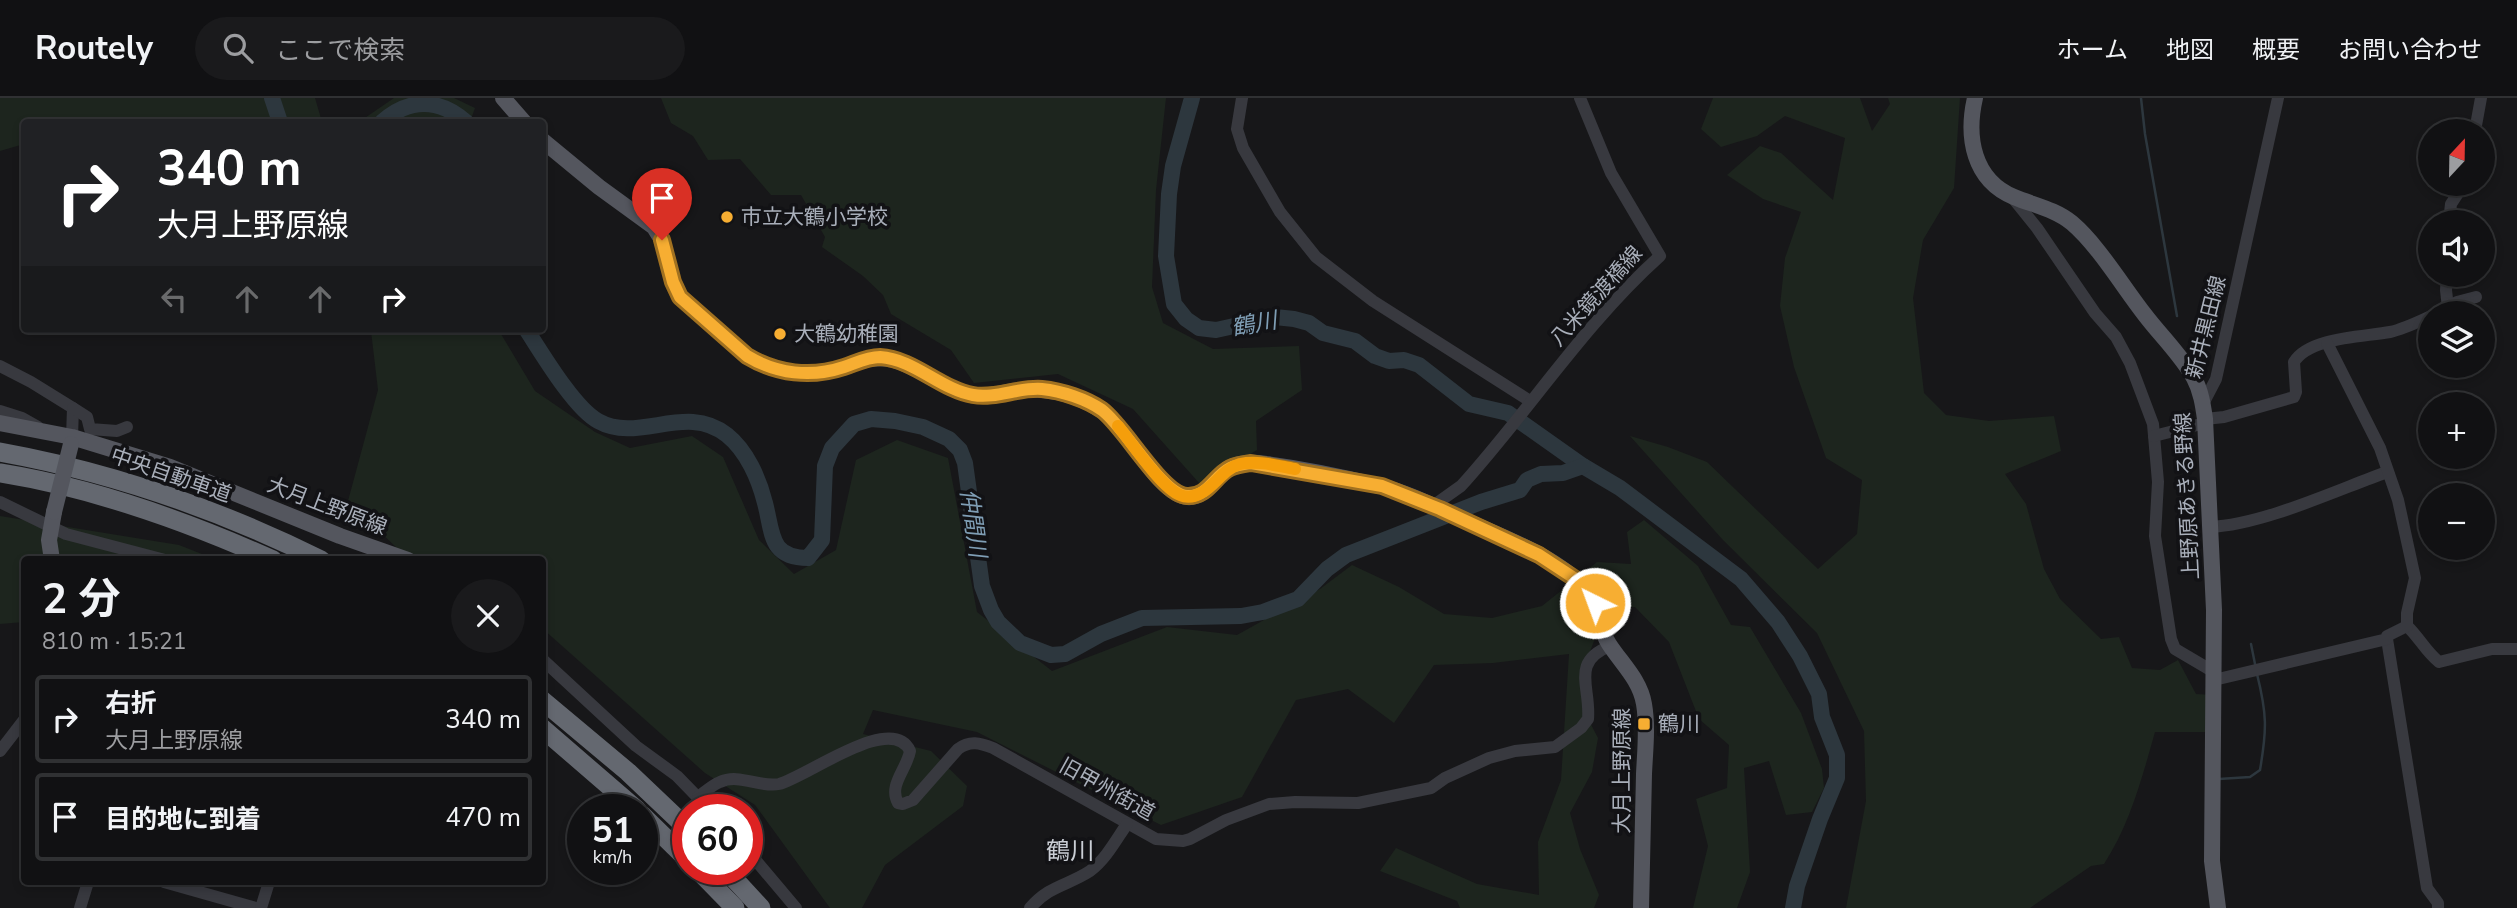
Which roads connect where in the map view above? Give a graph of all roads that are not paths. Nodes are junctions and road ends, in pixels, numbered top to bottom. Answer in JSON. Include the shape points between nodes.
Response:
{"nodes":[{"id":1,"x":503,"y":98,"type":"edge"},
{"id":2,"x":1242,"y":98,"type":"edge"},
{"id":3,"x":1580,"y":98,"type":"edge"},
{"id":4,"x":1975,"y":98,"type":"edge"},
{"id":5,"x":2278,"y":98,"type":"edge"},
{"id":6,"x":2481,"y":98,"type":"edge"},
{"id":7,"x":521,"y":119,"type":"edge"},
{"id":8,"x":2477,"y":119,"type":"edge"},
{"id":9,"x":546,"y":143,"type":"edge"},
{"id":10,"x":2012,"y":197,"type":"junction"},
{"id":11,"x":2476,"y":296,"type":"dead end"},
{"id":12,"x":2461,"y":301,"type":"edge"},
{"id":13,"x":2418,"y":321,"type":"edge"},
{"id":14,"x":2327,"y":343,"type":"junction"},
{"id":15,"x":0,"y":366,"type":"edge"},
{"id":16,"x":1530,"y":401,"type":"junction"},
{"id":17,"x":73,"y":408,"type":"junction"},
{"id":18,"x":0,"y":411,"type":"edge"},
{"id":19,"x":2204,"y":415,"type":"junction"},
{"id":20,"x":0,"y":423,"type":"edge"},
{"id":21,"x":127,"y":427,"type":"dead end"},
{"id":22,"x":49,"y":432,"type":"junction"},
{"id":23,"x":2154,"y":436,"type":"junction"},
{"id":24,"x":72,"y":440,"type":"junction"},
{"id":25,"x":0,"y":452,"type":"edge"},
{"id":26,"x":2388,"y":472,"type":"junction"},
{"id":27,"x":0,"y":473,"type":"edge"},
{"id":28,"x":0,"y":502,"type":"edge"},
{"id":29,"x":1436,"y":508,"type":"junction"},
{"id":30,"x":52,"y":520,"type":"junction"},
{"id":31,"x":2210,"y":527,"type":"junction"},
{"id":32,"x":51,"y":556,"type":"edge"},
{"id":33,"x":154,"y":556,"type":"edge"},
{"id":34,"x":263,"y":556,"type":"edge"},
{"id":35,"x":312,"y":556,"type":"edge"},
{"id":36,"x":397,"y":556,"type":"edge"},
{"id":37,"x":2407,"y":626,"type":"junction"},
{"id":38,"x":2387,"y":639,"type":"junction"},
{"id":39,"x":1610,"y":646,"type":"junction"},
{"id":40,"x":2517,"y":649,"type":"edge"},
{"id":41,"x":546,"y":663,"type":"edge"},
{"id":42,"x":2214,"y":676,"type":"junction"},
{"id":43,"x":546,"y":703,"type":"edge"},
{"id":44,"x":21,"y":724,"type":"edge"},
{"id":45,"x":546,"y":732,"type":"edge"},
{"id":46,"x":0,"y":751,"type":"edge"},
{"id":47,"x":618,"y":794,"type":"edge"},
{"id":48,"x":695,"y":794,"type":"edge"},
{"id":49,"x":702,"y":794,"type":"edge"},
{"id":50,"x":672,"y":814,"type":"edge"},
{"id":51,"x":1127,"y":824,"type":"junction"},
{"id":52,"x":658,"y":831,"type":"edge"},
{"id":53,"x":672,"y":844,"type":"edge"},
{"id":54,"x":763,"y":869,"type":"edge"},
{"id":55,"x":87,"y":885,"type":"edge"},
{"id":56,"x":175,"y":885,"type":"edge"},
{"id":57,"x":268,"y":885,"type":"edge"},
{"id":58,"x":713,"y":885,"type":"edge"},
{"id":59,"x":740,"y":885,"type":"edge"},
{"id":60,"x":80,"y":908,"type":"edge"},
{"id":61,"x":256,"y":908,"type":"edge"},
{"id":62,"x":261,"y":908,"type":"edge"},
{"id":63,"x":735,"y":908,"type":"edge"},
{"id":64,"x":761,"y":908,"type":"edge"},
{"id":65,"x":796,"y":908,"type":"edge"},
{"id":66,"x":1030,"y":908,"type":"edge"},
{"id":67,"x":1641,"y":908,"type":"edge"},
{"id":68,"x":2218,"y":908,"type":"edge"},
{"id":69,"x":2438,"y":908,"type":"edge"}],
"edges":[{"from":1,"to":7,"type":"main road"},
{"from":2,"to":16,"type":"street","via":[[1237,129],[1243,148],[1280,212],[1316,257],[1373,301]]},
{"from":3,"to":16,"type":"street","name":"八米鏡渡橋線","via":[[1611,173],[1660,256],[1630,283]]},
{"from":4,"to":10,"type":"main road","name":"上野原あきる野線","via":[[1970,134],[1978,162],[1993,186]]},
{"from":5,"to":19,"type":"street","name":"新井黒田線","via":[[2216,379]]},
{"from":6,"to":8,"type":"street"},
{"from":9,"to":29,"type":"main road","name":"大月上野原線","via":[[654,227],[680,297],[759,364],[818,374],[880,357],[976,396],[1042,389],[1088,402],[1108,416],[1163,481],[1181,495],[1196,495],[1229,468],[1251,463],[1382,486]]},
{"from":10,"to":19,"type":"main road","name":"上野原あきる野線","via":[[2056,213],[2082,232],[2185,365]]},
{"from":10,"to":23,"type":"street","via":[[2116,337],[2130,363]]},
{"from":11,"to":12,"type":"street"},
{"from":13,"to":14,"type":"street","via":[[2393,331]]},
{"from":14,"to":19,"type":"street","via":[[2296,359],[2294,397],[2224,417]]},
{"from":14,"to":26,"type":"street"},
{"from":15,"to":17,"type":"street"},
{"from":16,"to":29,"type":"street","via":[[1468,478]]},
{"from":17,"to":21,"type":"street","via":[[86,417],[90,429]]},
{"from":17,"to":24,"type":"street"},
{"from":18,"to":22,"type":"street"},
{"from":19,"to":23,"type":"street"},
{"from":19,"to":31,"type":"main road","name":"上野原あきる野線"},
{"from":20,"to":22,"type":"main road","name":"大月上野原線"},
{"from":22,"to":24,"type":"main road","name":"大月上野原線"},
{"from":23,"to":42,"type":"street","via":[[2158,482],[2155,536],[2171,639],[2175,649]]},
{"from":24,"to":30,"type":"main road","bridge":true},
{"from":24,"to":36,"type":"main road","name":"大月上野原線","via":[[170,467]]},
{"from":25,"to":35,"type":"highway","name":"中央自動車道","via":[[71,467],[177,500]]},
{"from":26,"to":31,"type":"street","via":[[2286,509]]},
{"from":26,"to":37,"type":"street","via":[[2415,578]]},
{"from":27,"to":34,"type":"highway","name":"中央自動車道","via":[[110,499]]},
{"from":28,"to":30,"type":"street"},
{"from":29,"to":39,"type":"main road","name":"大月上野原線","via":[[1539,555],[1584,588],[1595,603]]},
{"from":30,"to":32,"type":"main road"},
{"from":30,"to":33,"type":"street"},
{"from":31,"to":42,"type":"main road","name":"上野原あきる野線"},
{"from":37,"to":38,"type":"street"},
{"from":37,"to":40,"type":"street","via":[[2439,662],[2492,649]]},
{"from":38,"to":42,"type":"street"},
{"from":38,"to":69,"type":"street","via":[[2427,888]]},
{"from":39,"to":51,"type":"street","name":"旧甲州街道","via":[[1597,651],[1587,663],[1588,719],[1555,747],[1501,754],[1431,788],[1357,803],[1269,804],[1183,841],[1156,839]]},
{"from":39,"to":67,"type":"main road","name":"大月上野原線","via":[[1638,684],[1644,705]]},
{"from":41,"to":48,"type":"street"},
{"from":42,"to":68,"type":"main road","name":"上野原あきる野線","via":[[2212,861]]},
{"from":43,"to":50,"type":"highway"},
{"from":44,"to":46,"type":"street"},
{"from":45,"to":47,"type":"highway"},
{"from":49,"to":51,"type":"street","name":"旧甲州街道","via":[[728,780],[781,783],[855,747],[891,737],[910,751],[896,786],[898,803],[913,800],[958,749],[974,743],[993,748]]},
{"from":51,"to":66,"type":"street","via":[[1092,869],[1049,890]]},
{"from":52,"to":53,"type":"highway"},
{"from":54,"to":65,"type":"street"},
{"from":55,"to":60,"type":"street"},
{"from":56,"to":61,"type":"street"},
{"from":57,"to":62,"type":"street"},
{"from":58,"to":63,"type":"highway"},
{"from":59,"to":64,"type":"highway"}]}
